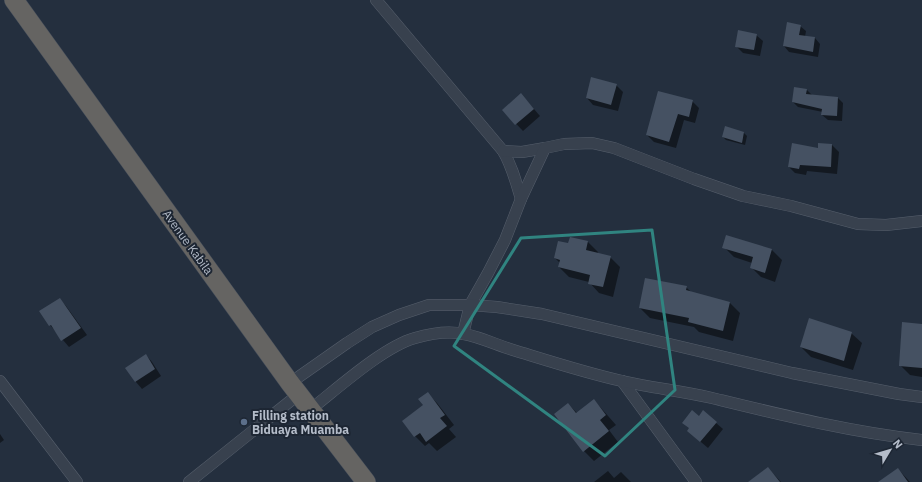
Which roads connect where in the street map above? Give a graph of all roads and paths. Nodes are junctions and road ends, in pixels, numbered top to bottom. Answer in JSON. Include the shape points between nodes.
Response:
{"nodes":[{"id":1,"x":14,"y":0,"type":"edge"},
{"id":2,"x":376,"y":0,"type":"edge"},
{"id":3,"x":545,"y":148,"type":"junction"},
{"id":4,"x":503,"y":151,"type":"junction"},
{"id":5,"x":521,"y":199,"type":"junction"},
{"id":6,"x":922,"y":221,"type":"edge"},
{"id":7,"x":470,"y":305,"type":"junction"},
{"id":8,"x":463,"y":334,"type":"junction"},
{"id":9,"x":622,"y":381,"type":"junction"},
{"id":10,"x":0,"y":382,"type":"edge"},
{"id":11,"x":294,"y":389,"type":"junction"},
{"id":12,"x":922,"y":396,"type":"edge"},
{"id":13,"x":311,"y":410,"type":"junction"},
{"id":14,"x":922,"y":440,"type":"edge"},
{"id":15,"x":77,"y":482,"type":"edge"},
{"id":16,"x":189,"y":482,"type":"edge"},
{"id":17,"x":366,"y":482,"type":"edge"},
{"id":18,"x":696,"y":482,"type":"edge"}],
"edges":[{"from":1,"to":11,"type":"highway","name":"Avenue Kabila"},
{"from":2,"to":4,"type":"street"},
{"from":3,"to":4,"type":"street","via":[[522,152]]},
{"from":3,"to":5,"type":"street"},
{"from":3,"to":6,"type":"street","via":[[592,143],[614,148],[694,180],[743,196],[858,224],[886,225]]},
{"from":4,"to":5,"type":"street","via":[[510,162]]},
{"from":5,"to":7,"type":"street","via":[[505,240]]},
{"from":7,"to":8,"type":"street"},
{"from":7,"to":11,"type":"street","via":[[429,304],[372,327],[347,343]]},
{"from":7,"to":12,"type":"street","via":[[542,314],[792,373],[891,393]]},
{"from":8,"to":9,"type":"street"},
{"from":8,"to":13,"type":"street","via":[[414,338],[390,350]]},
{"from":9,"to":14,"type":"street","via":[[828,425]]},
{"from":9,"to":18,"type":"street"},
{"from":10,"to":15,"type":"street"},
{"from":11,"to":13,"type":"highway","name":"Avenue Kabila"},
{"from":11,"to":16,"type":"street"},
{"from":13,"to":17,"type":"highway","name":"Avenue Kabila"}]}
